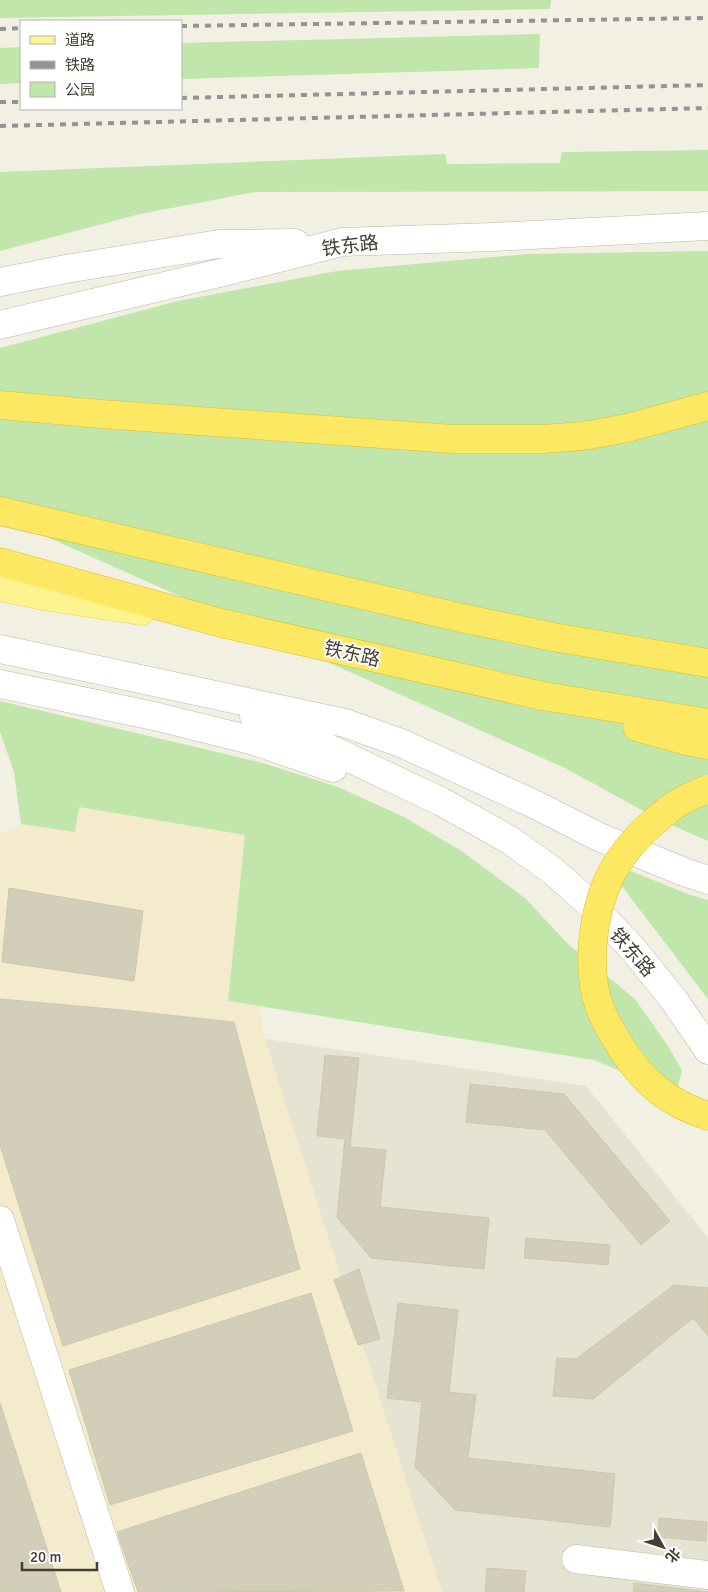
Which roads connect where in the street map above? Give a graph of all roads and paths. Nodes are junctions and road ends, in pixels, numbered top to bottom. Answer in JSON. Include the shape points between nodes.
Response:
{"nodes":[{"id":1,"x":708,"y":226,"type":"edge"},
{"id":2,"x":342,"y":242,"type":"junction"},
{"id":3,"x":0,"y":282,"type":"edge"},
{"id":4,"x":0,"y":325,"type":"edge"},
{"id":5,"x":0,"y":405,"type":"edge"},
{"id":6,"x":708,"y":406,"type":"edge"},
{"id":7,"x":0,"y":511,"type":"edge"},
{"id":8,"x":0,"y":562,"type":"edge"},
{"id":9,"x":0,"y":587,"type":"edge"},
{"id":10,"x":221,"y":623,"type":"junction"},
{"id":11,"x":0,"y":649,"type":"edge"},
{"id":12,"x":708,"y":663,"type":"edge"},
{"id":13,"x":0,"y":684,"type":"edge"},
{"id":14,"x":197,"y":692,"type":"junction"},
{"id":15,"x":542,"y":696,"type":"junction"},
{"id":16,"x":708,"y":723,"type":"edge"},
{"id":17,"x":708,"y":745,"type":"edge"},
{"id":18,"x":708,"y":789,"type":"edge"},
{"id":19,"x":442,"y":802,"type":"junction"},
{"id":20,"x":708,"y":880,"type":"edge"},
{"id":21,"x":708,"y":1050,"type":"edge"},
{"id":22,"x":708,"y":1116,"type":"edge"},
{"id":23,"x":0,"y":1220,"type":"edge"},
{"id":24,"x":576,"y":1559,"type":"dead end"},
{"id":25,"x":708,"y":1575,"type":"edge"},
{"id":26,"x":120,"y":1592,"type":"edge"}],
"edges":[{"from":1,"to":2,"type":"street","name":"铁东路"},
{"from":2,"to":3,"type":"street","via":[[218,244]]},
{"from":2,"to":4,"type":"street","name":"铁东路"},
{"from":5,"to":6,"type":"highway","via":[[499,440],[583,436]]},
{"from":7,"to":12,"type":"highway","via":[[471,620]]},
{"from":8,"to":10,"type":"highway","name":"铁东路"},
{"from":9,"to":10,"type":"main road"},
{"from":10,"to":15,"type":"highway","name":"铁东路"},
{"from":11,"to":14,"type":"street","name":"铁东路"},
{"from":13,"to":19,"type":"street","name":"铁东路","via":[[254,741]]},
{"from":14,"to":19,"type":"street","name":"铁东路","via":[[328,748]]},
{"from":14,"to":20,"type":"street","name":"铁东路","via":[[345,723],[401,743],[599,837]]},
{"from":15,"to":16,"type":"highway","name":"铁东路"},
{"from":15,"to":17,"type":"highway","via":[[618,722]]},
{"from":18,"to":22,"type":"highway","bridge":true,"via":[[686,798],[648,827],[612,870],[595,921],[592,968],[600,1008],[632,1064],[647,1082],[668,1097]]},
{"from":19,"to":21,"type":"street","name":"铁东路","via":[[508,839],[589,903],[632,948],[674,1000]]},
{"from":23,"to":26,"type":"street"},
{"from":24,"to":25,"type":"street"}]}
